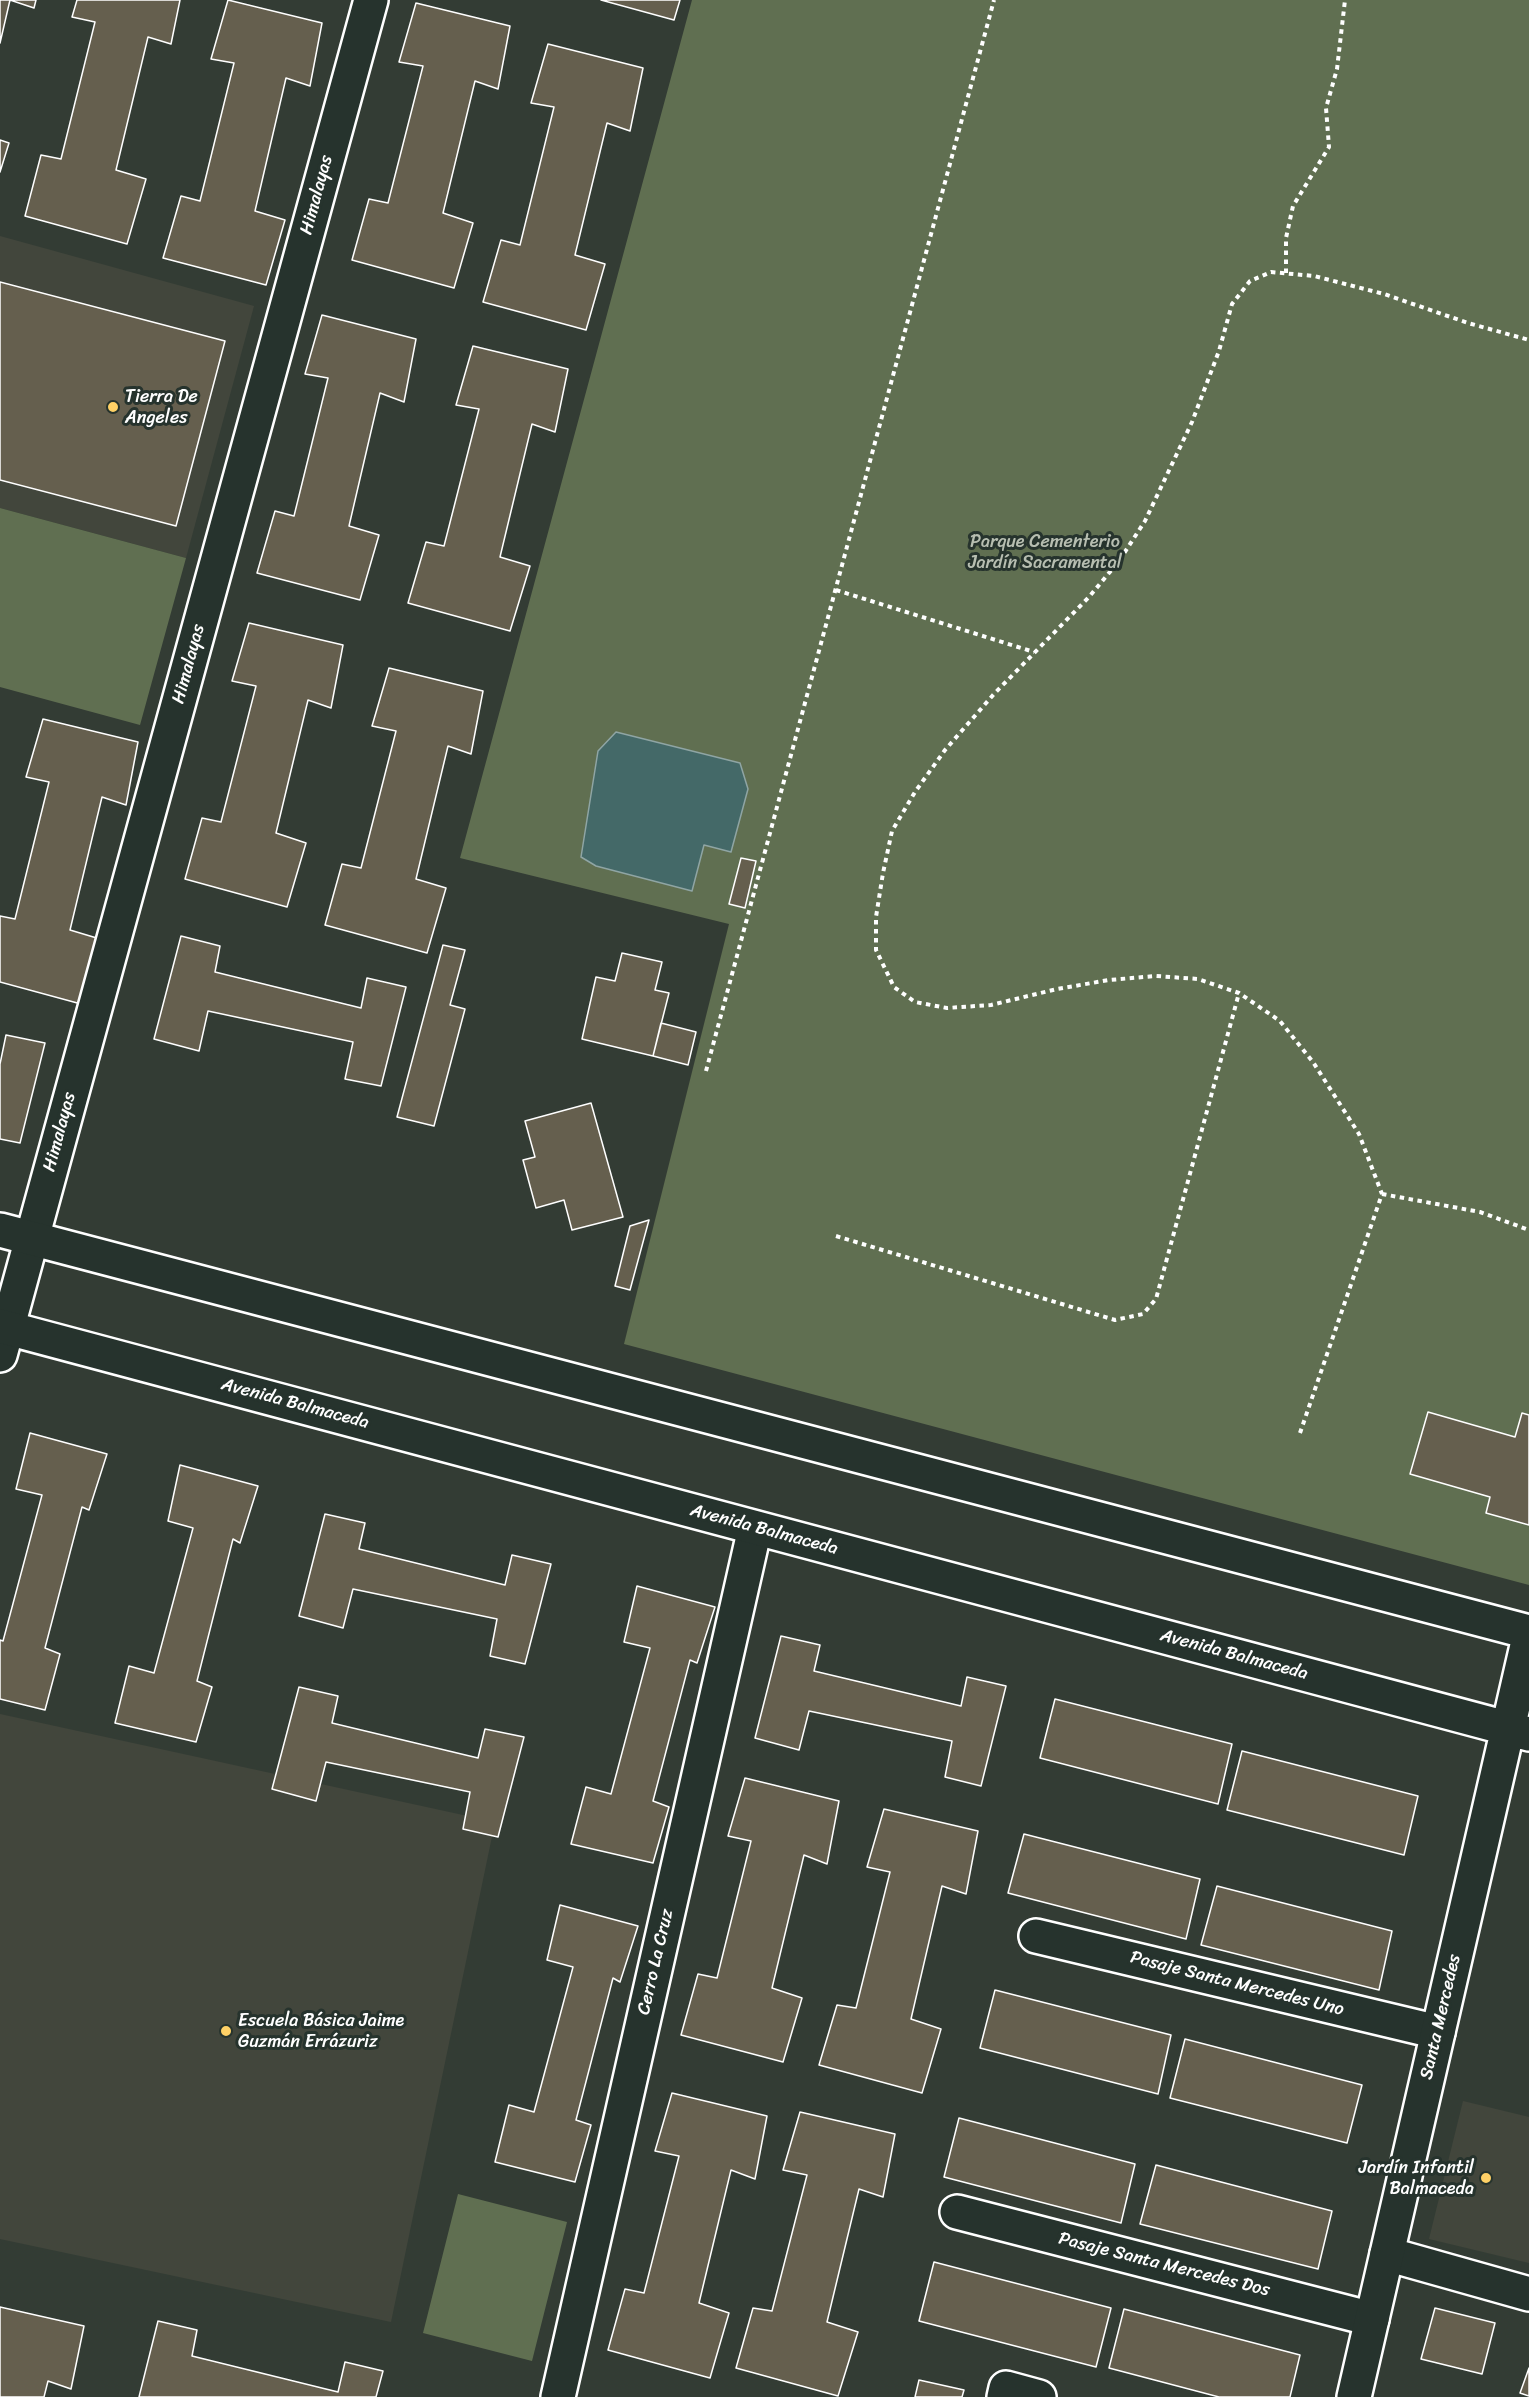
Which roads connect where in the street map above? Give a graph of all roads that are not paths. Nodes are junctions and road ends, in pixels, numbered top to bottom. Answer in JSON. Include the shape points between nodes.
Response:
{"nodes":[{"id":1,"x":371,"y":0,"type":"edge"},
{"id":2,"x":15,"y":1234,"type":"edge"},
{"id":3,"x":2,"y":1336,"type":"edge"},
{"id":4,"x":755,"y":1528,"type":"junction"},
{"id":5,"x":1529,"y":1634,"type":"edge"},
{"id":6,"x":1518,"y":1731,"type":"edge"},
{"id":7,"x":1036,"y":1936,"type":"dead end"},
{"id":8,"x":1438,"y":2032,"type":"junction"},
{"id":9,"x":957,"y":2212,"type":"dead end"},
{"id":10,"x":1387,"y":2254,"type":"junction"},
{"id":11,"x":1529,"y":2294,"type":"edge"},
{"id":12,"x":1372,"y":2319,"type":"junction"},
{"id":13,"x":558,"y":2397,"type":"edge"},
{"id":14,"x":1004,"y":2397,"type":"edge"},
{"id":15,"x":1039,"y":2397,"type":"edge"},
{"id":16,"x":1354,"y":2397,"type":"edge"}],
"edges":[{"from":1,"to":2,"type":"street","name":"Himalayas"},
{"from":2,"to":3,"type":"street","name":"Himalayas"},
{"from":2,"to":5,"type":"street"},
{"from":3,"to":4,"type":"street","name":"Avenida Balmaceda"},
{"from":4,"to":6,"type":"street","name":"Avenida Balmaceda"},
{"from":4,"to":13,"type":"street","name":"Cerro La Cruz"},
{"from":5,"to":6,"type":"street","name":"Santa Mercedes"},
{"from":6,"to":8,"type":"street","name":"Santa Mercedes"},
{"from":7,"to":8,"type":"street","name":"Pasaje Santa Mercedes Uno"},
{"from":8,"to":10,"type":"street","name":"Santa Mercedes"},
{"from":9,"to":12,"type":"street","name":"Pasaje Santa Mercedes Dos"},
{"from":10,"to":11,"type":"street"},
{"from":10,"to":12,"type":"street","name":"Santa Mercedes"},
{"from":12,"to":16,"type":"street","name":"Santa Mercedes"},
{"from":14,"to":15,"type":"street","via":[[1006,2388]]}]}
